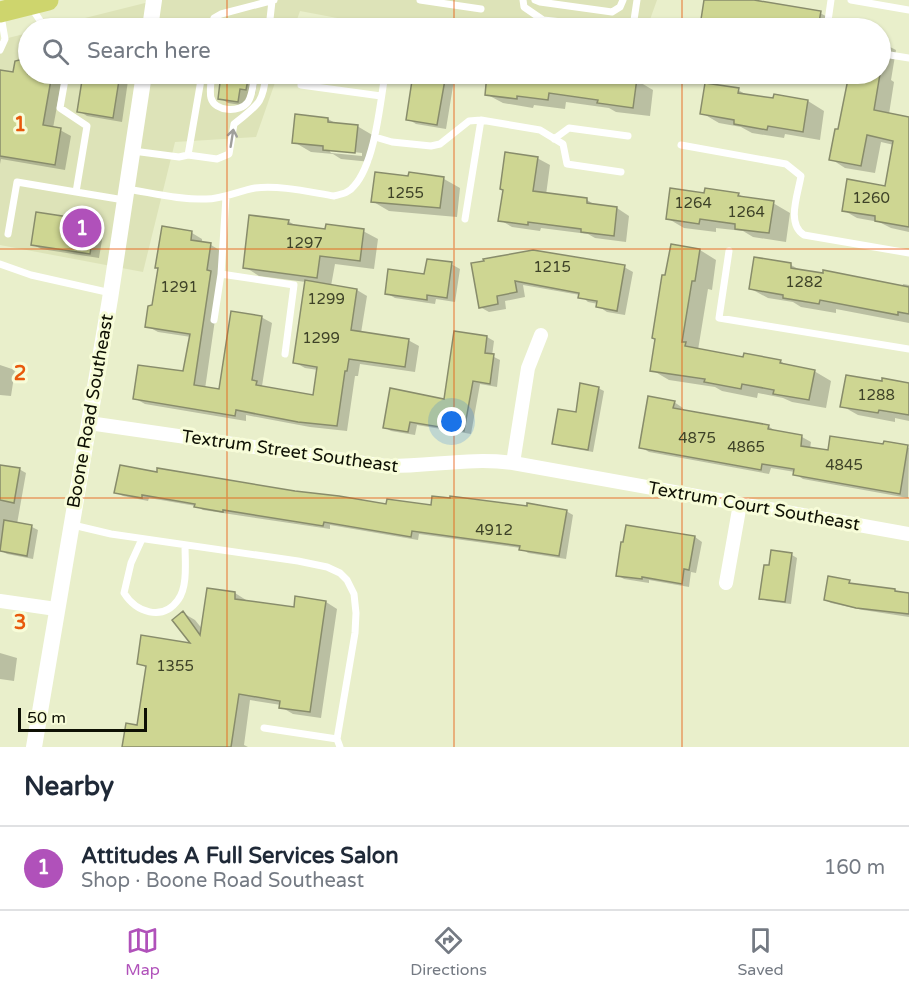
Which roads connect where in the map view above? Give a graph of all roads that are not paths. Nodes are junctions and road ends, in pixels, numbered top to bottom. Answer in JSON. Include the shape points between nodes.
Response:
{"nodes":[{"id":1,"x":154,"y":0,"type":"edge"},
{"id":2,"x":273,"y":0,"type":"edge"},
{"id":3,"x":420,"y":0,"type":"edge"},
{"id":4,"x":524,"y":0,"type":"edge"},
{"id":5,"x":535,"y":0,"type":"edge"},
{"id":6,"x":623,"y":0,"type":"edge"},
{"id":7,"x":637,"y":0,"type":"edge"},
{"id":8,"x":831,"y":0,"type":"edge"},
{"id":9,"x":851,"y":0,"type":"edge"},
{"id":10,"x":39,"y":2,"type":"edge"},
{"id":11,"x":482,"y":9,"type":"dead end"},
{"id":12,"x":909,"y":10,"type":"edge"},
{"id":13,"x":0,"y":12,"type":"edge"},
{"id":14,"x":43,"y":18,"type":"edge"},
{"id":15,"x":151,"y":18,"type":"edge"},
{"id":16,"x":216,"y":18,"type":"edge"},
{"id":17,"x":270,"y":18,"type":"edge"},
{"id":18,"x":540,"y":18,"type":"edge"},
{"id":19,"x":634,"y":18,"type":"edge"},
{"id":20,"x":828,"y":18,"type":"edge"},
{"id":21,"x":0,"y":50,"type":"edge"},
{"id":22,"x":891,"y":55,"type":"edge"},
{"id":23,"x":909,"y":58,"type":"edge"},
{"id":24,"x":64,"y":84,"type":"edge"},
{"id":25,"x":143,"y":84,"type":"edge"},
{"id":26,"x":200,"y":84,"type":"edge"},
{"id":27,"x":210,"y":84,"type":"edge"},
{"id":28,"x":253,"y":84,"type":"edge"},
{"id":29,"x":265,"y":84,"type":"edge"},
{"id":30,"x":383,"y":84,"type":"edge"},
{"id":31,"x":301,"y":85,"type":"dead end"},
{"id":32,"x":381,"y":96,"type":"junction"},
{"id":33,"x":481,"y":120,"type":"junction"},
{"id":34,"x":628,"y":136,"type":"dead end"},
{"id":35,"x":375,"y":137,"type":"junction"},
{"id":36,"x":554,"y":139,"type":"junction"},
{"id":37,"x":681,"y":145,"type":"dead end"},
{"id":38,"x":134,"y":151,"type":"junction"},
{"id":39,"x":188,"y":155,"type":"junction"},
{"id":40,"x":621,"y":172,"type":"dead end"},
{"id":41,"x":76,"y":192,"type":"junction"},
{"id":42,"x":127,"y":194,"type":"junction"},
{"id":43,"x":226,"y":197,"type":"junction"},
{"id":44,"x":465,"y":219,"type":"dead end"},
{"id":45,"x":8,"y":234,"type":"dead end"},
{"id":46,"x":729,"y":251,"type":"dead end"},
{"id":47,"x":909,"y":253,"type":"edge"},
{"id":48,"x":0,"y":264,"type":"edge"},
{"id":49,"x":221,"y":274,"type":"junction"},
{"id":50,"x":111,"y":293,"type":"junction"},
{"id":51,"x":214,"y":320,"type":"dead end"},
{"id":52,"x":542,"y":335,"type":"dead end"},
{"id":53,"x":909,"y":349,"type":"edge"},
{"id":54,"x":285,"y":354,"type":"dead end"},
{"id":55,"x":88,"y":423,"type":"junction"},
{"id":56,"x":513,"y":463,"type":"junction"},
{"id":57,"x":598,"y":478,"type":"joint"},
{"id":58,"x":740,"y":504,"type":"junction"},
{"id":59,"x":71,"y":524,"type":"junction"},
{"id":60,"x":909,"y":534,"type":"edge"},
{"id":61,"x":142,"y":539,"type":"junction"},
{"id":62,"x":185,"y":545,"type":"junction"},
{"id":63,"x":726,"y":583,"type":"dead end"},
{"id":64,"x":0,"y":601,"type":"edge"},
{"id":65,"x":56,"y":609,"type":"junction"},
{"id":66,"x":264,"y":728,"type":"dead end"},
{"id":67,"x":337,"y":739,"type":"junction"},
{"id":68,"x":34,"y":747,"type":"edge"},
{"id":69,"x":340,"y":747,"type":"edge"}],
"edges":[{"from":1,"to":15,"type":"street"},
{"from":2,"to":16,"type":"lane"},
{"from":2,"to":17,"type":"lane"},
{"from":3,"to":11,"type":"lane"},
{"from":4,"to":18,"type":"lane","via":[[524,7]]},
{"from":5,"to":6,"type":"lane","via":[[612,12]]},
{"from":7,"to":19,"type":"lane"},
{"from":8,"to":20,"type":"lane"},
{"from":9,"to":12,"type":"lane"},
{"from":10,"to":13,"type":"main road"},
{"from":10,"to":14,"type":"lane"},
{"from":13,"to":21,"type":"lane","via":[[5,39]]},
{"from":22,"to":23,"type":"lane"},
{"from":24,"to":41,"type":"lane","via":[[60,108],[87,126]]},
{"from":25,"to":38,"type":"street","name":"Boone Road Southeast"},
{"from":26,"to":39,"type":"lane"},
{"from":27,"to":28,"type":"lane","via":[[213,102],[234,109],[246,104]]},
{"from":39,"to":29,"type":"lane","one_way":true,"via":[[218,159],[229,154],[234,124],[260,104]]},
{"from":30,"to":32,"type":"lane"},
{"from":31,"to":32,"type":"lane"},
{"from":32,"to":35,"type":"lane"},
{"from":33,"to":35,"type":"lane","via":[[469,121],[440,144],[431,146]]},
{"from":33,"to":36,"type":"lane","via":[[540,130]]},
{"from":33,"to":44,"type":"lane"},
{"from":34,"to":36,"type":"lane","via":[[569,128]]},
{"from":35,"to":43,"type":"lane","via":[[360,178],[344,194],[256,188]]},
{"from":36,"to":40,"type":"lane","via":[[562,144],[567,164]]},
{"from":37,"to":47,"type":"lane","via":[[786,164],[801,176],[794,223],[804,235]]},
{"from":38,"to":39,"type":"lane"},
{"from":38,"to":42,"type":"street","name":"Boone Road Southeast"},
{"from":41,"to":42,"type":"lane"},
{"from":41,"to":45,"type":"lane","via":[[17,182]]},
{"from":42,"to":43,"type":"lane"},
{"from":42,"to":50,"type":"street","name":"Boone Road Southeast"},
{"from":43,"to":49,"type":"lane"},
{"from":46,"to":53,"type":"lane","via":[[719,318]]},
{"from":48,"to":50,"type":"lane"},
{"from":49,"to":51,"type":"lane"},
{"from":49,"to":54,"type":"lane","via":[[294,285]]},
{"from":50,"to":55,"type":"street","name":"Boone Road Southeast"},
{"from":52,"to":56,"type":"street","via":[[528,368]]},
{"from":55,"to":56,"type":"street","name":"Textrum Street Southeast","via":[[385,466],[468,460]]},
{"from":55,"to":59,"type":"street","name":"Boone Road Southeast"},
{"from":56,"to":57,"type":"street","name":"Textrum Street Southeast"},
{"from":57,"to":58,"type":"street","name":"Textrum Court Southeast"},
{"from":58,"to":60,"type":"street","name":"Textrum Court Southeast"},
{"from":58,"to":63,"type":"street"},
{"from":59,"to":61,"type":"lane"},
{"from":59,"to":65,"type":"street","name":"Boone Road Southeast"},
{"from":61,"to":62,"type":"lane"},
{"from":61,"to":62,"type":"lane","via":[[124,593],[139,609],[152,612],[166,610],[178,600]]},
{"from":62,"to":67,"type":"lane","via":[[327,567],[347,580],[354,594],[355,633]]},
{"from":64,"to":65,"type":"street"},
{"from":65,"to":68,"type":"street","name":"Boone Road Southeast"},
{"from":66,"to":67,"type":"lane"},
{"from":67,"to":69,"type":"lane"}]}
